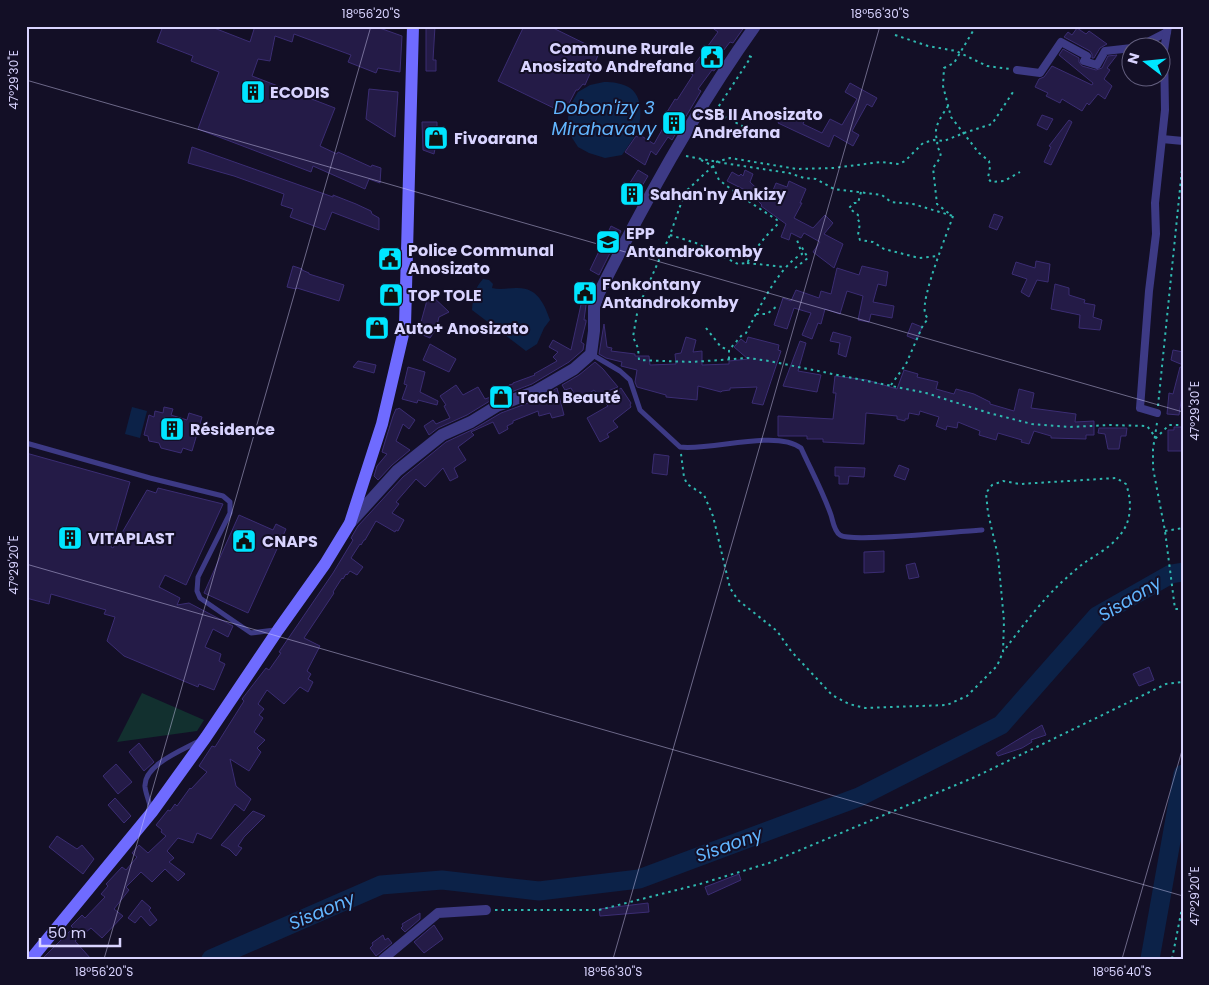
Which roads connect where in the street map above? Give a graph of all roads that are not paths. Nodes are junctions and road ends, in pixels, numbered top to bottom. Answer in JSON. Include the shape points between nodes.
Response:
{"nodes":[{"id":1,"x":413,"y":26,"type":"edge"},
{"id":2,"x":755,"y":26,"type":"edge"},
{"id":3,"x":1168,"y":29,"type":"edge"},
{"id":4,"x":1153,"y":38,"type":"edge"},
{"id":5,"x":1122,"y":49,"type":"edge"},
{"id":6,"x":1017,"y":70,"type":"dead end"},
{"id":7,"x":1162,"y":139,"type":"junction"},
{"id":8,"x":1183,"y":141,"type":"edge"},
{"id":9,"x":591,"y":354,"type":"junction"},
{"id":10,"x":1157,"y":414,"type":"road end"},
{"id":11,"x":26,"y":443,"type":"edge"},
{"id":12,"x":350,"y":523,"type":"junction"},
{"id":13,"x":982,"y":530,"type":"dead end"},
{"id":14,"x":278,"y":630,"type":"junction"},
{"id":15,"x":206,"y":737,"type":"junction"},
{"id":16,"x":152,"y":812,"type":"junction"},
{"id":17,"x":486,"y":910,"type":"road end"},
{"id":18,"x":31,"y":959,"type":"edge"},
{"id":19,"x":383,"y":959,"type":"edge"}],
"edges":[{"from":1,"to":12,"type":"main road","via":[[406,326],[382,424]]},
{"from":2,"to":9,"type":"street","via":[[674,154],[598,293]]},
{"from":3,"to":4,"type":"street"},
{"from":3,"to":7,"type":"street","via":[[1164,50]]},
{"from":5,"to":6,"type":"street","via":[[1105,51],[1097,65],[1084,61],[1087,56],[1061,42],[1040,73]]},
{"from":7,"to":8,"type":"street"},
{"from":7,"to":10,"type":"street","via":[[1140,408]]},
{"from":9,"to":12,"type":"street","via":[[574,370],[536,391],[497,406],[442,435],[397,471]]},
{"from":9,"to":13,"type":"lane","via":[[620,370],[630,380],[640,410],[680,447],[772,440],[793,442],[801,448],[841,536],[884,537]]},
{"from":11,"to":14,"type":"lane","via":[[223,496],[230,502],[230,513],[198,577],[200,598],[251,633]]},
{"from":12,"to":14,"type":"main road"},
{"from":14,"to":15,"type":"main road"},
{"from":15,"to":16,"type":"main road"},
{"from":15,"to":16,"type":"lane","via":[[159,763],[150,772],[145,787]]},
{"from":16,"to":18,"type":"main road"},
{"from":17,"to":19,"type":"street","via":[[438,913]]}]}
